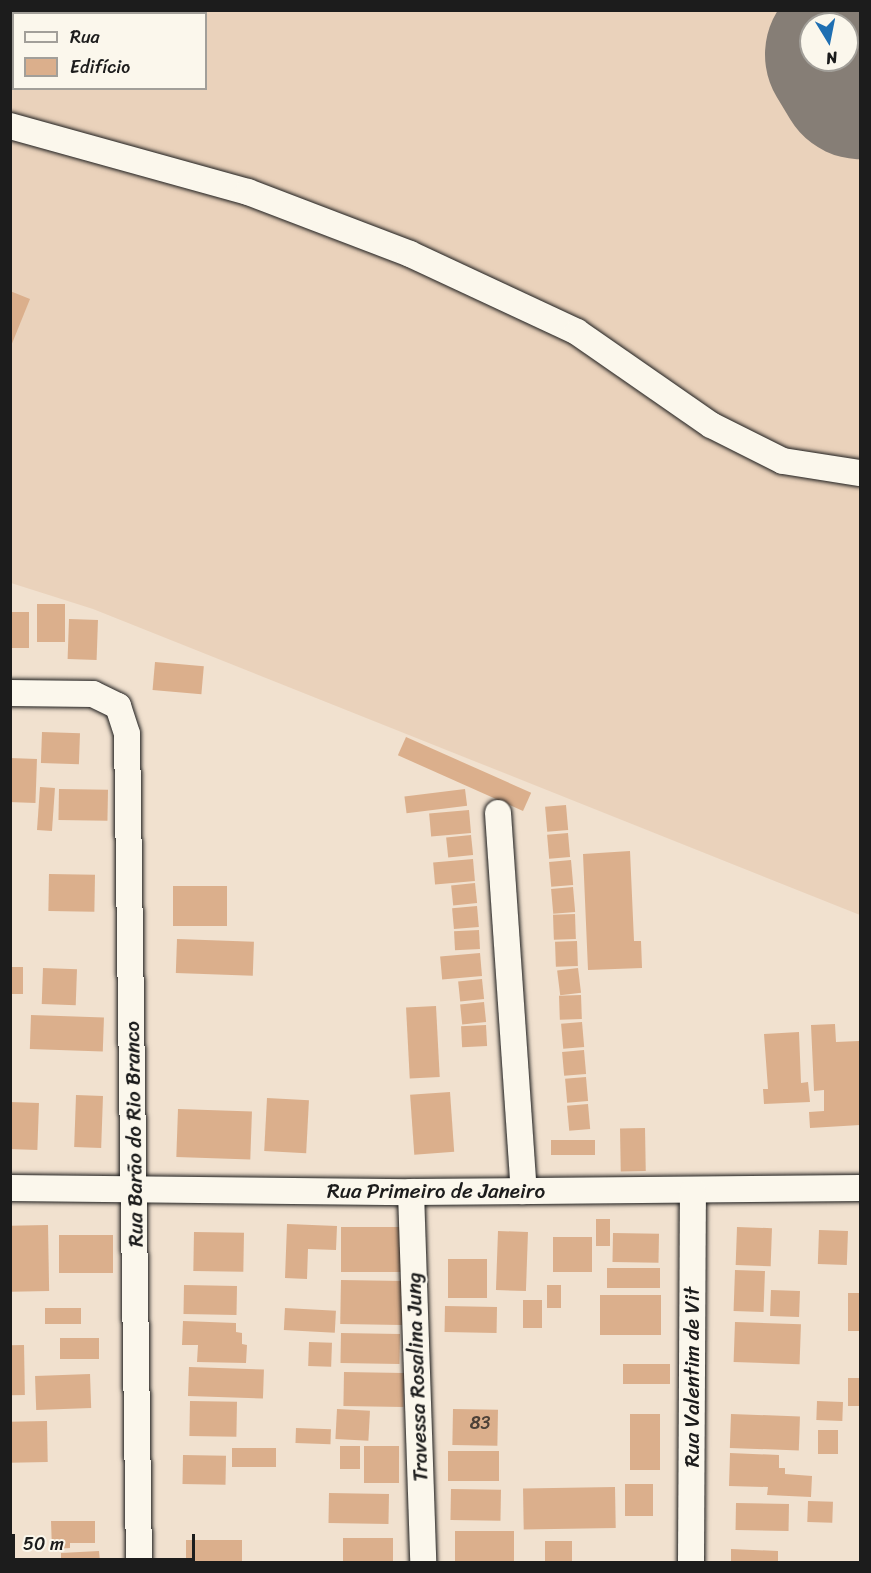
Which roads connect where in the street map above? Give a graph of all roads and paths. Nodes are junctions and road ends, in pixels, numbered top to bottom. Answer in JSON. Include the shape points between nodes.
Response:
{"nodes":[{"id":1,"x":10,"y":126,"type":"edge"},
{"id":2,"x":861,"y":474,"type":"edge"},
{"id":3,"x":10,"y":693,"type":"edge"},
{"id":4,"x":498,"y":813,"type":"dead end"},
{"id":5,"x":10,"y":1188,"type":"edge"},
{"id":6,"x":136,"y":1188,"type":"junction"},
{"id":7,"x":861,"y":1188,"type":"edge"},
{"id":8,"x":524,"y":1191,"type":"junction"},
{"id":9,"x":693,"y":1191,"type":"junction"},
{"id":10,"x":411,"y":1192,"type":"junction"},
{"id":11,"x":139,"y":1563,"type":"edge"},
{"id":12,"x":423,"y":1563,"type":"edge"},
{"id":13,"x":691,"y":1563,"type":"edge"}],
"edges":[{"from":1,"to":2,"type":"street","via":[[248,192],[410,254],[577,332],[711,425],[783,461]]},
{"from":3,"to":6,"type":"street","name":"Rua Barão do Rio Branco","via":[[93,694],[118,706],[127,734]]},
{"from":4,"to":8,"type":"street"},
{"from":5,"to":6,"type":"street","name":"Rua Primeiro de Janeiro"},
{"from":6,"to":10,"type":"street","name":"Rua Primeiro de Janeiro"},
{"from":6,"to":11,"type":"street","name":"Rua Barão do Rio Branco"},
{"from":7,"to":9,"type":"street","name":"Rua Primeiro de Janeiro"},
{"from":8,"to":9,"type":"street","name":"Rua Primeiro de Janeiro"},
{"from":8,"to":10,"type":"street","name":"Rua Primeiro de Janeiro"},
{"from":9,"to":13,"type":"street","name":"Rua Valentim de Vit"},
{"from":10,"to":12,"type":"street","name":"Travessa Rosalina Jung"}]}
